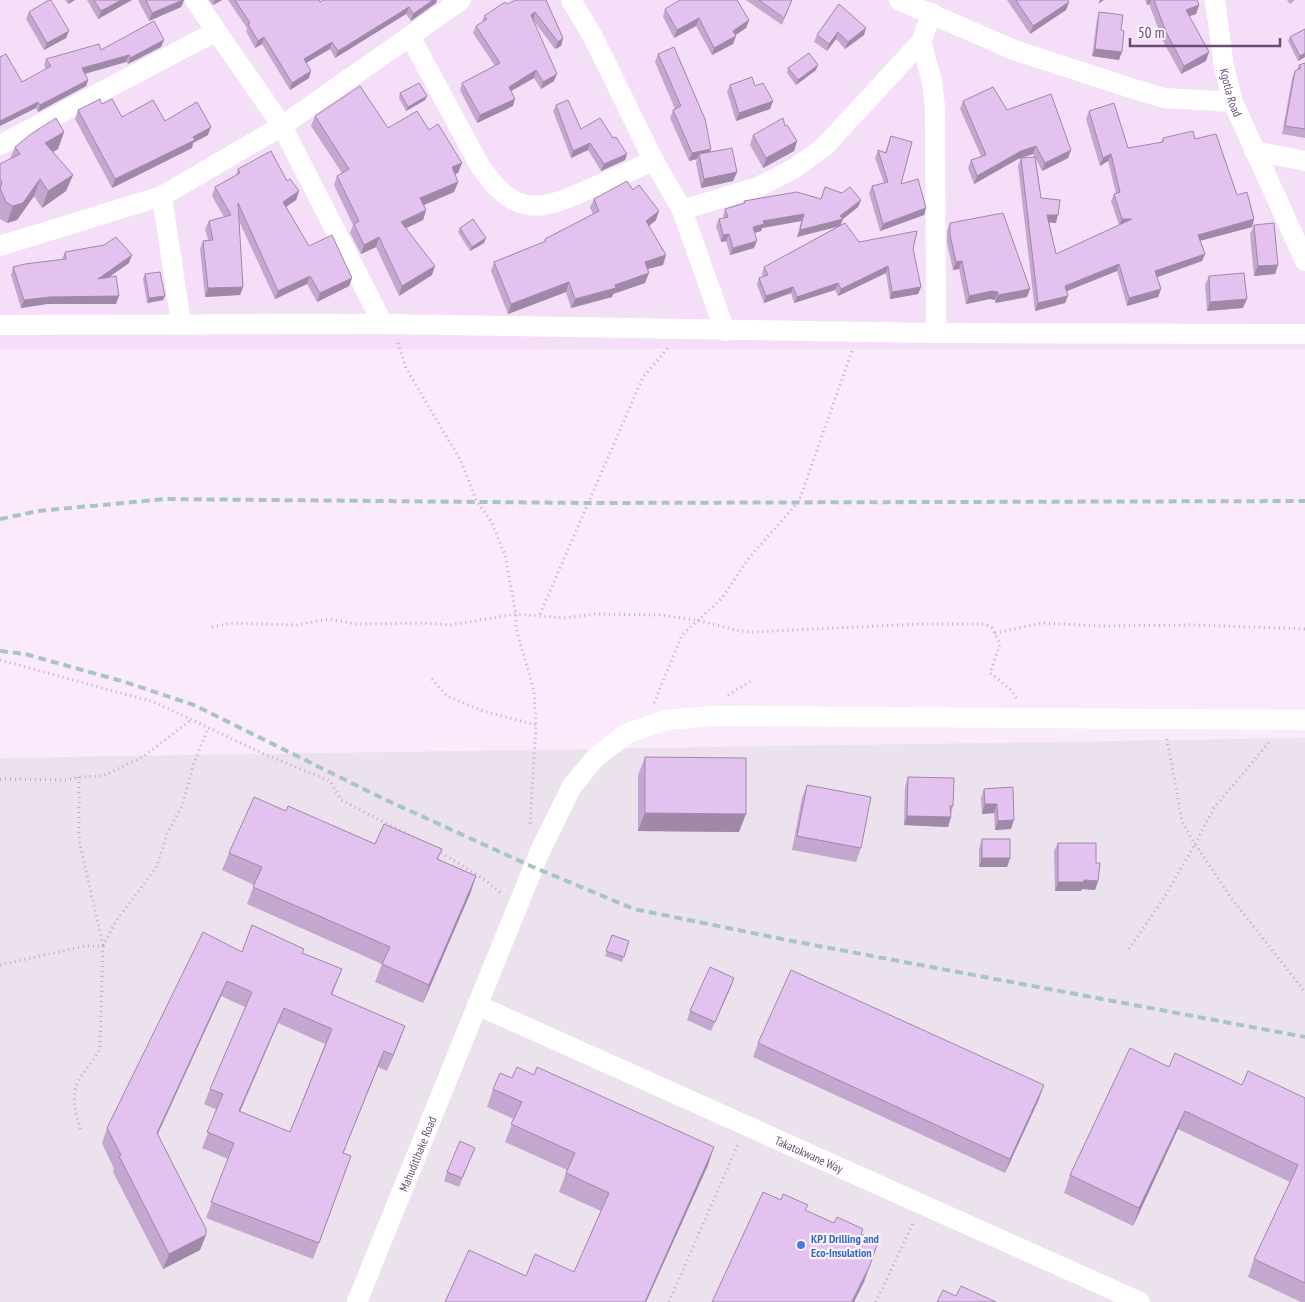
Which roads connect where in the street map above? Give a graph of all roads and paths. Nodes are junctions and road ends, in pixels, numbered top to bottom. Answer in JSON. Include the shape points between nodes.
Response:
{"nodes":[{"id":1,"x":195,"y":0,"type":"edge"},
{"id":2,"x":461,"y":0,"type":"edge"},
{"id":3,"x":571,"y":0,"type":"edge"},
{"id":4,"x":899,"y":0,"type":"edge"},
{"id":5,"x":1215,"y":0,"type":"edge"},
{"id":6,"x":932,"y":13,"type":"junction"},
{"id":7,"x":215,"y":32,"type":"junction"},
{"id":8,"x":410,"y":36,"type":"junction"},
{"id":9,"x":921,"y":42,"type":"junction"},
{"id":10,"x":1233,"y":102,"type":"junction"},
{"id":11,"x":282,"y":126,"type":"junction"},
{"id":12,"x":0,"y":144,"type":"edge"},
{"id":13,"x":1254,"y":150,"type":"junction"},
{"id":14,"x":654,"y":161,"type":"junction"},
{"id":15,"x":1305,"y":161,"type":"edge"},
{"id":16,"x":162,"y":196,"type":"junction"},
{"id":17,"x":682,"y":210,"type":"junction"},
{"id":18,"x":0,"y":246,"type":"edge"},
{"id":19,"x":1305,"y":260,"type":"edge"},
{"id":20,"x":181,"y":324,"type":"junction"},
{"id":21,"x":383,"y":324,"type":"junction"},
{"id":22,"x":0,"y":325,"type":"edge"},
{"id":23,"x":725,"y":331,"type":"junction"},
{"id":24,"x":936,"y":333,"type":"junction"},
{"id":25,"x":1305,"y":334,"type":"edge"},
{"id":26,"x":398,"y":342,"type":"dead end"},
{"id":27,"x":671,"y":345,"type":"dead end"},
{"id":28,"x":853,"y":349,"type":"dead end"},
{"id":29,"x":516,"y":614,"type":"junction"},
{"id":30,"x":540,"y":614,"type":"junction"},
{"id":31,"x":696,"y":620,"type":"junction"},
{"id":32,"x":212,"y":627,"type":"dead end"},
{"id":33,"x":1305,"y":629,"type":"edge"},
{"id":34,"x":995,"y":633,"type":"junction"},
{"id":35,"x":0,"y":660,"type":"edge"},
{"id":36,"x":432,"y":679,"type":"dead end"},
{"id":37,"x":1028,"y":718,"type":"junction"},
{"id":38,"x":1163,"y":719,"type":"junction"},
{"id":39,"x":191,"y":720,"type":"junction"},
{"id":40,"x":1296,"y":720,"type":"edge"},
{"id":41,"x":536,"y":725,"type":"junction"},
{"id":42,"x":649,"y":726,"type":"junction"},
{"id":43,"x":208,"y":728,"type":"junction"},
{"id":44,"x":79,"y":777,"type":"junction"},
{"id":45,"x":0,"y":778,"type":"edge"},
{"id":46,"x":529,"y":829,"type":"dead end"},
{"id":47,"x":419,"y":840,"type":"edge"},
{"id":48,"x":1195,"y":844,"type":"junction"},
{"id":49,"x":435,"y":849,"type":"edge"},
{"id":50,"x":508,"y":887,"type":"dead end"},
{"id":51,"x":103,"y":946,"type":"junction"},
{"id":52,"x":1129,"y":949,"type":"dead end"},
{"id":53,"x":0,"y":965,"type":"edge"},
{"id":54,"x":1305,"y":992,"type":"edge"},
{"id":55,"x":477,"y":1005,"type":"junction"},
{"id":56,"x":746,"y":1126,"type":"junction"},
{"id":57,"x":81,"y":1131,"type":"dead end"},
{"id":58,"x":922,"y":1205,"type":"junction"},
{"id":59,"x":357,"y":1302,"type":"edge"},
{"id":60,"x":669,"y":1302,"type":"edge"},
{"id":61,"x":876,"y":1302,"type":"edge"},
{"id":62,"x":1140,"y":1302,"type":"edge"}],
"edges":[{"from":1,"to":7,"type":"street"},
{"from":2,"to":8,"type":"street"},
{"from":3,"to":14,"type":"street","via":[[592,35]]},
{"from":4,"to":6,"type":"street"},
{"from":5,"to":10,"type":"street","name":"Kgotla Road","via":[[1224,67]]},
{"from":6,"to":9,"type":"street"},
{"from":6,"to":10,"type":"street","via":[[1014,50],[1140,91],[1164,98]]},
{"from":7,"to":11,"type":"street"},
{"from":7,"to":12,"type":"street"},
{"from":8,"to":11,"type":"street"},
{"from":8,"to":14,"type":"street","via":[[480,166],[493,185],[515,201],[539,207],[558,203]]},
{"from":9,"to":17,"type":"street","via":[[834,138],[815,154],[758,187]]},
{"from":9,"to":24,"type":"street","via":[[932,81],[935,107]]},
{"from":10,"to":13,"type":"street","name":"Kgotla Road"},
{"from":11,"to":16,"type":"street"},
{"from":11,"to":21,"type":"street"},
{"from":13,"to":15,"type":"street"},
{"from":13,"to":19,"type":"street","name":"Kgotla Road"},
{"from":14,"to":17,"type":"street"},
{"from":16,"to":18,"type":"street"},
{"from":16,"to":20,"type":"street"},
{"from":17,"to":23,"type":"street"},
{"from":20,"to":21,"type":"street"},
{"from":20,"to":22,"type":"street"},
{"from":21,"to":23,"type":"street"},
{"from":23,"to":24,"type":"street"},
{"from":24,"to":25,"type":"street"},
{"from":26,"to":29,"type":"path","via":[[406,368],[461,461],[477,502],[491,521],[505,554]]},
{"from":27,"to":30,"type":"path","via":[[643,377]]},
{"from":28,"to":31,"type":"path","via":[[799,501],[749,558],[722,598]]},
{"from":29,"to":30,"type":"path"},
{"from":29,"to":32,"type":"path","via":[[450,626],[356,624],[329,619],[297,625],[231,623]]},
{"from":29,"to":41,"type":"path","via":[[516,628],[534,691]]},
{"from":30,"to":31,"type":"path","via":[[564,618],[596,614],[661,615]]},
{"from":31,"to":34,"type":"path","via":[[752,632],[985,624]]},
{"from":31,"to":42,"type":"path","via":[[682,634],[657,692]]},
{"from":33,"to":34,"type":"path","via":[[1042,623]]},
{"from":34,"to":37,"type":"path","via":[[1000,644],[990,673],[1010,689]]},
{"from":35,"to":39,"type":"path","via":[[154,702]]},
{"from":36,"to":41,"type":"path","via":[[447,696]]},
{"from":37,"to":38,"type":"street","name":"Mahuditlhake Road"},
{"from":37,"to":42,"type":"street","name":"Mahuditlhake Road","via":[[712,716],[666,720]]},
{"from":38,"to":40,"type":"street","name":"Mahuditlhake Road"},
{"from":38,"to":48,"type":"path","via":[[1182,821]]},
{"from":39,"to":43,"type":"path"},
{"from":39,"to":44,"type":"path","via":[[144,756],[103,776]]},
{"from":40,"to":48,"type":"path","via":[[1214,808]]},
{"from":41,"to":46,"type":"path"},
{"from":42,"to":55,"type":"street","name":"Mahuditlhake Road","via":[[628,733],[596,757],[572,786],[532,867]]},
{"from":43,"to":47,"type":"path","via":[[330,781],[341,800]]},
{"from":43,"to":51,"type":"path","via":[[182,806],[167,834],[156,868],[116,921]]},
{"from":44,"to":45,"type":"path","via":[[66,780]]},
{"from":44,"to":51,"type":"path","via":[[79,840]]},
{"from":48,"to":52,"type":"path"},
{"from":48,"to":54,"type":"path","via":[[1232,900]]},
{"from":49,"to":50,"type":"path","via":[[503,895]]},
{"from":51,"to":53,"type":"path","via":[[85,946]]},
{"from":51,"to":57,"type":"path","via":[[100,1049],[79,1080],[74,1108]]},
{"from":55,"to":56,"type":"street","name":"Takatokwane Way"},
{"from":55,"to":59,"type":"street","name":"Mahuditlhake Road"},
{"from":56,"to":58,"type":"street","name":"Takatokwane Way"},
{"from":56,"to":60,"type":"path"},
{"from":58,"to":61,"type":"path"},
{"from":58,"to":62,"type":"street","name":"Takatokwane Way"}]}
